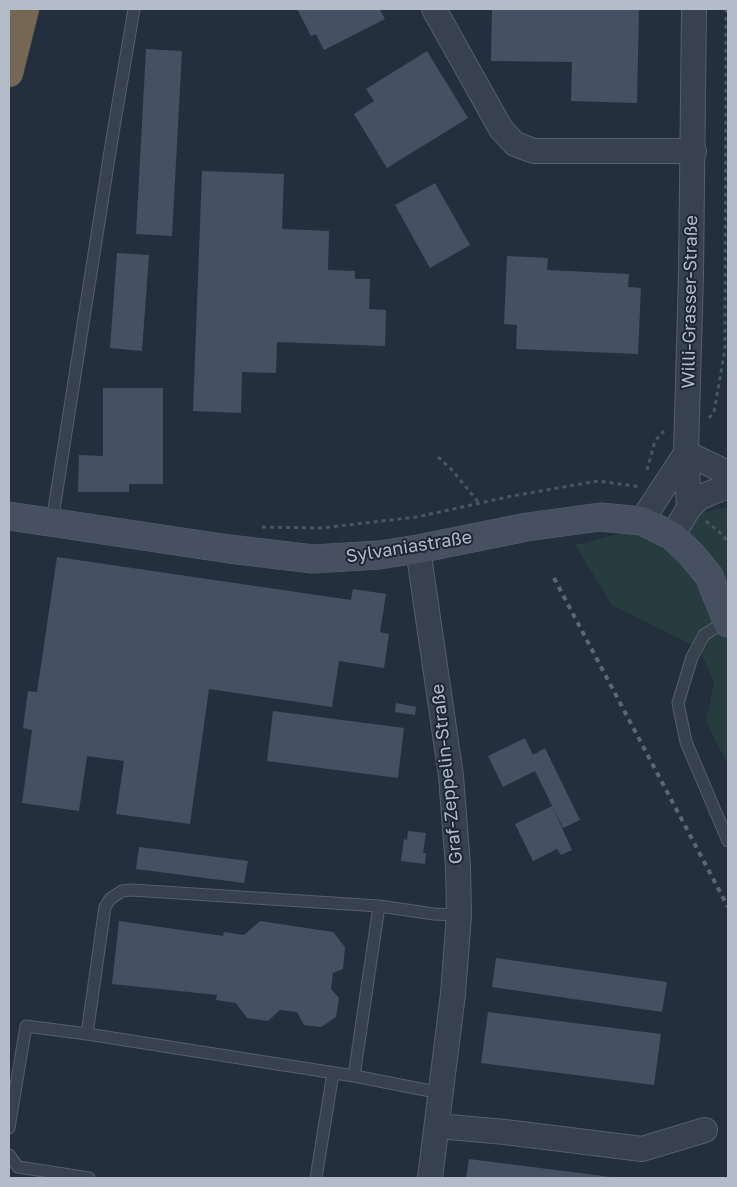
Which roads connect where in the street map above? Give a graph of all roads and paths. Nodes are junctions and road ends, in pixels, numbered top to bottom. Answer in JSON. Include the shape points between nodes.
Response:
{"nodes":[{"id":1,"x":25,"y":9,"type":"edge"},
{"id":2,"x":134,"y":9,"type":"edge"},
{"id":3,"x":434,"y":9,"type":"edge"},
{"id":4,"x":694,"y":9,"type":"edge"},
{"id":5,"x":9,"y":73,"type":"edge"},
{"id":6,"x":694,"y":151,"type":"junction"},
{"id":7,"x":686,"y":453,"type":"junction"},
{"id":8,"x":438,"y":457,"type":"dead end"},
{"id":9,"x":728,"y":473,"type":"edge"},
{"id":10,"x":728,"y":487,"type":"edge"},
{"id":11,"x":658,"y":496,"type":"junction"},
{"id":12,"x":479,"y":503,"type":"junction"},
{"id":13,"x":689,"y":508,"type":"junction"},
{"id":14,"x":9,"y":516,"type":"edge"},
{"id":15,"x":642,"y":521,"type":"junction"},
{"id":16,"x":52,"y":522,"type":"junction"},
{"id":17,"x":256,"y":527,"type":"dead end"},
{"id":18,"x":672,"y":536,"type":"junction"},
{"id":19,"x":728,"y":544,"type":"edge"},
{"id":20,"x":418,"y":548,"type":"junction"},
{"id":21,"x":728,"y":621,"type":"edge"},
{"id":22,"x":728,"y":841,"type":"edge"},
{"id":23,"x":379,"y":906,"type":"junction"},
{"id":24,"x":459,"y":915,"type":"junction"},
{"id":25,"x":87,"y":1034,"type":"junction"},
{"id":26,"x":333,"y":1073,"type":"junction"},
{"id":27,"x":354,"y":1076,"type":"junction"},
{"id":28,"x":441,"y":1092,"type":"junction"},
{"id":29,"x":438,"y":1126,"type":"junction"},
{"id":30,"x":9,"y":1128,"type":"edge"},
{"id":31,"x":705,"y":1130,"type":"dead end"},
{"id":32,"x":9,"y":1155,"type":"edge"},
{"id":33,"x":89,"y":1178,"type":"edge"},
{"id":34,"x":316,"y":1178,"type":"edge"},
{"id":35,"x":430,"y":1178,"type":"edge"}],
"edges":[{"from":1,"to":5,"type":"highway"},
{"from":2,"to":16,"type":"lane"},
{"from":3,"to":6,"type":"street","via":[[501,129],[515,144],[534,151]]},
{"from":4,"to":6,"type":"street","name":"Willi-Grasser-Straße"},
{"from":6,"to":7,"type":"street","name":"Willi-Grasser-Straße"},
{"from":7,"to":9,"type":"street"},
{"from":7,"to":11,"type":"street"},
{"from":7,"to":13,"type":"street","name":"Willi-Grasser-Straße"},
{"from":8,"to":12,"type":"path"},
{"from":10,"to":13,"type":"street","via":[[700,498]]},
{"from":11,"to":12,"type":"path","via":[[635,486],[598,481]]},
{"from":11,"to":15,"type":"street"},
{"from":12,"to":17,"type":"path","via":[[417,517],[320,528]]},
{"from":13,"to":18,"type":"street"},
{"from":13,"to":19,"type":"path","via":[[724,536]]},
{"from":14,"to":16,"type":"street","name":"Sylvaniastraße"},
{"from":15,"to":18,"type":"street","name":"Sylvaniastraße"},
{"from":15,"to":20,"type":"street","name":"Sylvaniastraße","via":[[600,518],[528,527]]},
{"from":16,"to":20,"type":"street","name":"Sylvaniastraße","via":[[313,559],[379,555]]},
{"from":18,"to":21,"type":"street","name":"Sylvaniastraße","via":[[709,576]]},
{"from":20,"to":24,"type":"street","name":"Graf-Zeppelin-Straße","via":[[451,776]]},
{"from":21,"to":22,"type":"lane","via":[[704,635],[692,657],[678,703],[686,742]]},
{"from":23,"to":24,"type":"lane"},
{"from":23,"to":25,"type":"lane","via":[[122,891],[105,907]]},
{"from":23,"to":27,"type":"lane"},
{"from":24,"to":28,"type":"street","name":"Graf-Zeppelin-Straße"},
{"from":25,"to":26,"type":"lane"},
{"from":25,"to":30,"type":"lane","via":[[26,1026]]},
{"from":26,"to":27,"type":"lane"},
{"from":26,"to":34,"type":"lane"},
{"from":27,"to":28,"type":"lane"},
{"from":28,"to":29,"type":"street","name":"Graf-Zeppelin-Straße"},
{"from":29,"to":31,"type":"street","via":[[642,1149]]},
{"from":29,"to":35,"type":"street","name":"Graf-Zeppelin-Straße"},
{"from":32,"to":33,"type":"lane","via":[[18,1167]]}]}
